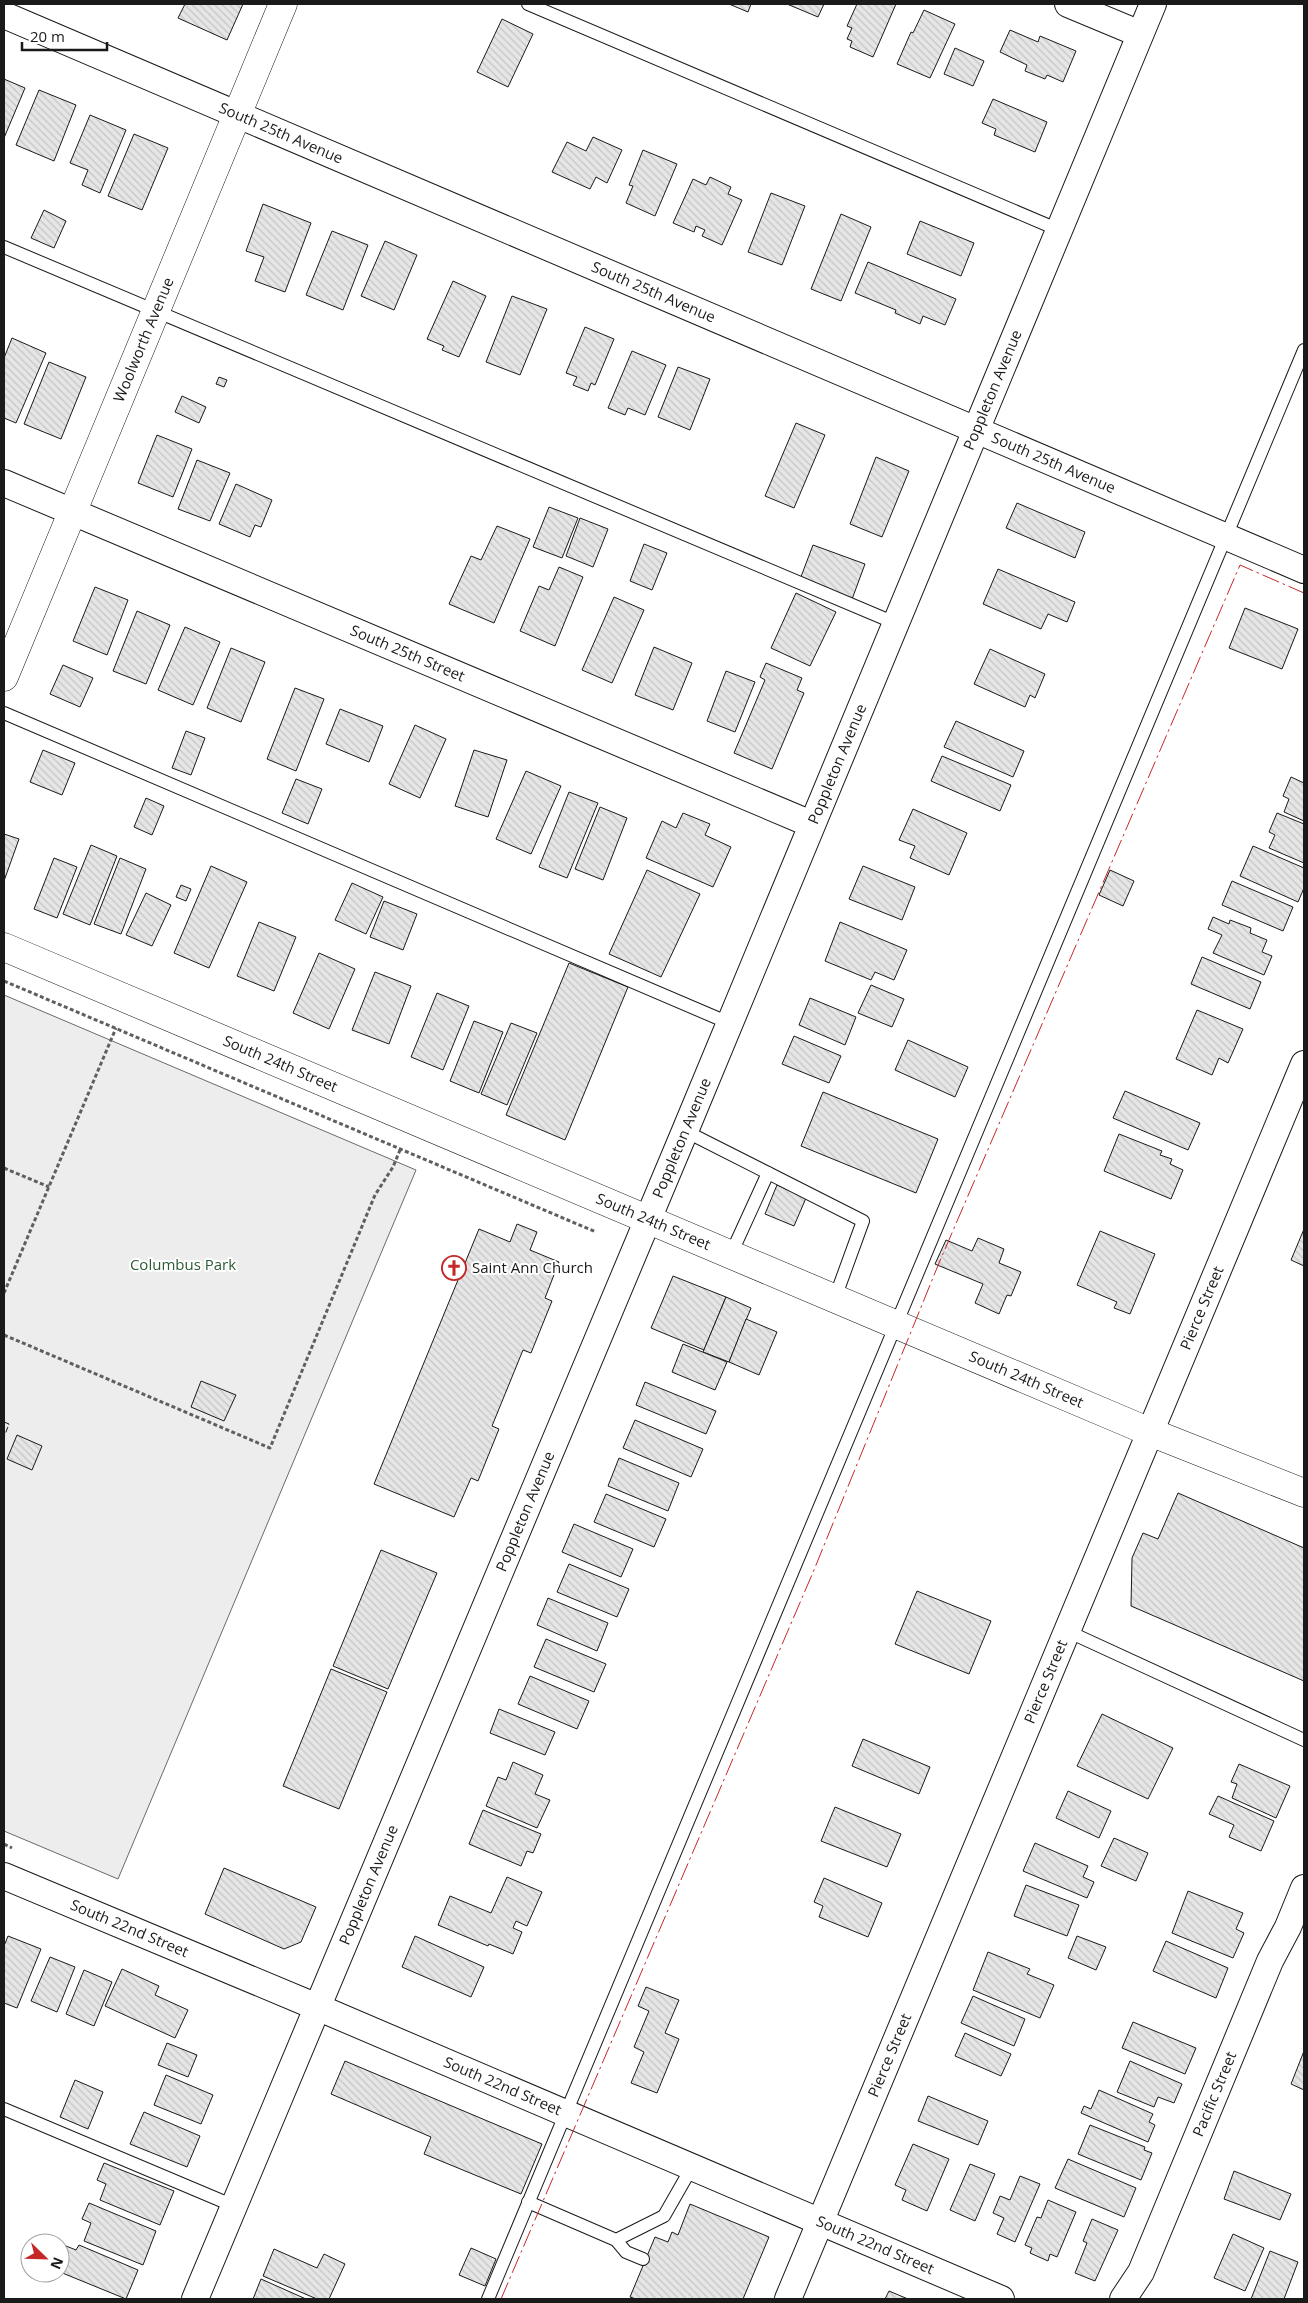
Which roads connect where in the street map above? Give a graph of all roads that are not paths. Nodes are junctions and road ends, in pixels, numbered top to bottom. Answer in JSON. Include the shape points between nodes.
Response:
{"nodes":[{"id":1,"x":283,"y":4,"type":"edge"},
{"id":2,"x":528,"y":4,"type":"edge"},
{"id":3,"x":1068,"y":4,"type":"edge"},
{"id":4,"x":1153,"y":4,"type":"edge"},
{"id":5,"x":4,"y":15,"type":"edge"},
{"id":6,"x":1140,"y":34,"type":"junction"},
{"id":7,"x":237,"y":114,"type":"junction"},
{"id":8,"x":1059,"y":230,"type":"junction"},
{"id":9,"x":4,"y":247,"type":"edge"},
{"id":10,"x":156,"y":311,"type":"junction"},
{"id":11,"x":1304,"y":350,"type":"edge"},
{"id":12,"x":975,"y":431,"type":"junction"},
{"id":13,"x":4,"y":483,"type":"edge"},
{"id":14,"x":72,"y":512,"type":"junction"},
{"id":15,"x":1225,"y":537,"type":"junction"},
{"id":16,"x":1304,"y":570,"type":"edge"},
{"id":17,"x":895,"y":623,"type":"junction"},
{"id":18,"x":4,"y":677,"type":"edge"},
{"id":19,"x":4,"y":713,"type":"edge"},
{"id":20,"x":811,"y":824,"type":"junction"},
{"id":21,"x":4,"y":947,"type":"edge"},
{"id":22,"x":728,"y":1023,"type":"junction"},
{"id":23,"x":1304,"y":1064,"type":"edge"},
{"id":24,"x":685,"y":1131,"type":"junction"},
{"id":25,"x":768,"y":1173,"type":"junction"},
{"id":26,"x":647,"y":1218,"type":"junction"},
{"id":27,"x":731,"y":1254,"type":"junction"},
{"id":28,"x":835,"y":1298,"type":"junction"},
{"id":29,"x":896,"y":1324,"type":"junction"},
{"id":30,"x":1150,"y":1432,"type":"junction"},
{"id":31,"x":1304,"y":1493,"type":"edge"},
{"id":32,"x":1067,"y":1632,"type":"junction"},
{"id":33,"x":1304,"y":1740,"type":"edge"},
{"id":34,"x":4,"y":1876,"type":"edge"},
{"id":35,"x":1304,"y":1888,"type":"edge"},
{"id":36,"x":1296,"y":1931,"type":"edge"},
{"id":37,"x":317,"y":2007,"type":"junction"},
{"id":38,"x":4,"y":2109,"type":"edge"},
{"id":39,"x":566,"y":2113,"type":"junction"},
{"id":40,"x":692,"y":2167,"type":"junction"},
{"id":41,"x":528,"y":2202,"type":"junction"},
{"id":42,"x":234,"y":2206,"type":"junction"},
{"id":43,"x":820,"y":2222,"type":"junction"},
{"id":44,"x":616,"y":2240,"type":"junction"},
{"id":45,"x":643,"y":2259,"type":"dead end"},
{"id":46,"x":194,"y":2299,"type":"edge"},
{"id":47,"x":488,"y":2299,"type":"edge"},
{"id":48,"x":788,"y":2299,"type":"edge"},
{"id":49,"x":1001,"y":2299,"type":"edge"},
{"id":50,"x":1122,"y":2299,"type":"edge"}],
"edges":[{"from":1,"to":7,"type":"main road","name":"Woolworth Avenue"},
{"from":2,"to":8,"type":"lane"},
{"from":3,"to":6,"type":"street"},
{"from":4,"to":6,"type":"street","name":"Poppleton Avenue"},
{"from":5,"to":7,"type":"street","name":"South 25th Avenue"},
{"from":6,"to":8,"type":"street","name":"Poppleton Avenue"},
{"from":7,"to":10,"type":"main road","name":"Woolworth Avenue"},
{"from":7,"to":12,"type":"street","name":"South 25th Avenue"},
{"from":8,"to":12,"type":"street","name":"Poppleton Avenue"},
{"from":9,"to":10,"type":"lane"},
{"from":10,"to":14,"type":"main road","name":"Woolworth Avenue"},
{"from":10,"to":17,"type":"lane"},
{"from":11,"to":15,"type":"lane"},
{"from":12,"to":15,"type":"street","name":"South 25th Avenue"},
{"from":12,"to":17,"type":"street","name":"Poppleton Avenue"},
{"from":13,"to":14,"type":"street","name":"South 25th Street"},
{"from":14,"to":18,"type":"main road","name":"Woolworth Avenue"},
{"from":14,"to":20,"type":"street","name":"South 25th Street"},
{"from":15,"to":16,"type":"street","name":"South 25th Avenue"},
{"from":15,"to":29,"type":"lane"},
{"from":17,"to":20,"type":"street","name":"Poppleton Avenue"},
{"from":19,"to":22,"type":"lane"},
{"from":20,"to":22,"type":"street","name":"Poppleton Avenue"},
{"from":21,"to":26,"type":"main road","name":"South 24th Street"},
{"from":22,"to":24,"type":"street","name":"Poppleton Avenue"},
{"from":23,"to":30,"type":"street","name":"Pierce Street"},
{"from":24,"to":25,"type":"lane"},
{"from":24,"to":26,"type":"street","name":"Poppleton Avenue"},
{"from":25,"to":27,"type":"lane"},
{"from":25,"to":28,"type":"lane","via":[[863,1221]]},
{"from":26,"to":27,"type":"main road","name":"South 24th Street"},
{"from":26,"to":37,"type":"street","name":"Poppleton Avenue"},
{"from":27,"to":28,"type":"main road","name":"South 24th Street"},
{"from":28,"to":29,"type":"main road","name":"South 24th Street"},
{"from":29,"to":30,"type":"main road","name":"South 24th Street"},
{"from":29,"to":39,"type":"lane"},
{"from":30,"to":31,"type":"main road","name":"South 24th Street"},
{"from":30,"to":32,"type":"street","name":"Pierce Street"},
{"from":32,"to":33,"type":"lane"},
{"from":32,"to":43,"type":"street","name":"Pierce Street"},
{"from":34,"to":37,"type":"street","name":"South 22nd Street"},
{"from":35,"to":36,"type":"street","name":"Pacific Street"},
{"from":36,"to":50,"type":"street","name":"Pacific Street","via":[[1270,1961],[1141,2272]]},
{"from":37,"to":39,"type":"street","name":"South 22nd Street"},
{"from":37,"to":42,"type":"street","name":"Poppleton Avenue"},
{"from":38,"to":42,"type":"lane"},
{"from":39,"to":40,"type":"street","name":"South 22nd Street"},
{"from":39,"to":41,"type":"lane"},
{"from":40,"to":43,"type":"street","name":"South 22nd Street"},
{"from":40,"to":44,"type":"lane","via":[[664,2216]]},
{"from":41,"to":44,"type":"lane"},
{"from":41,"to":47,"type":"lane"},
{"from":42,"to":46,"type":"street","name":"Poppleton Avenue"},
{"from":43,"to":48,"type":"street","name":"Pierce Street"},
{"from":43,"to":49,"type":"street","name":"South 22nd Street"},
{"from":44,"to":45,"type":"lane","via":[[626,2252]]}]}
